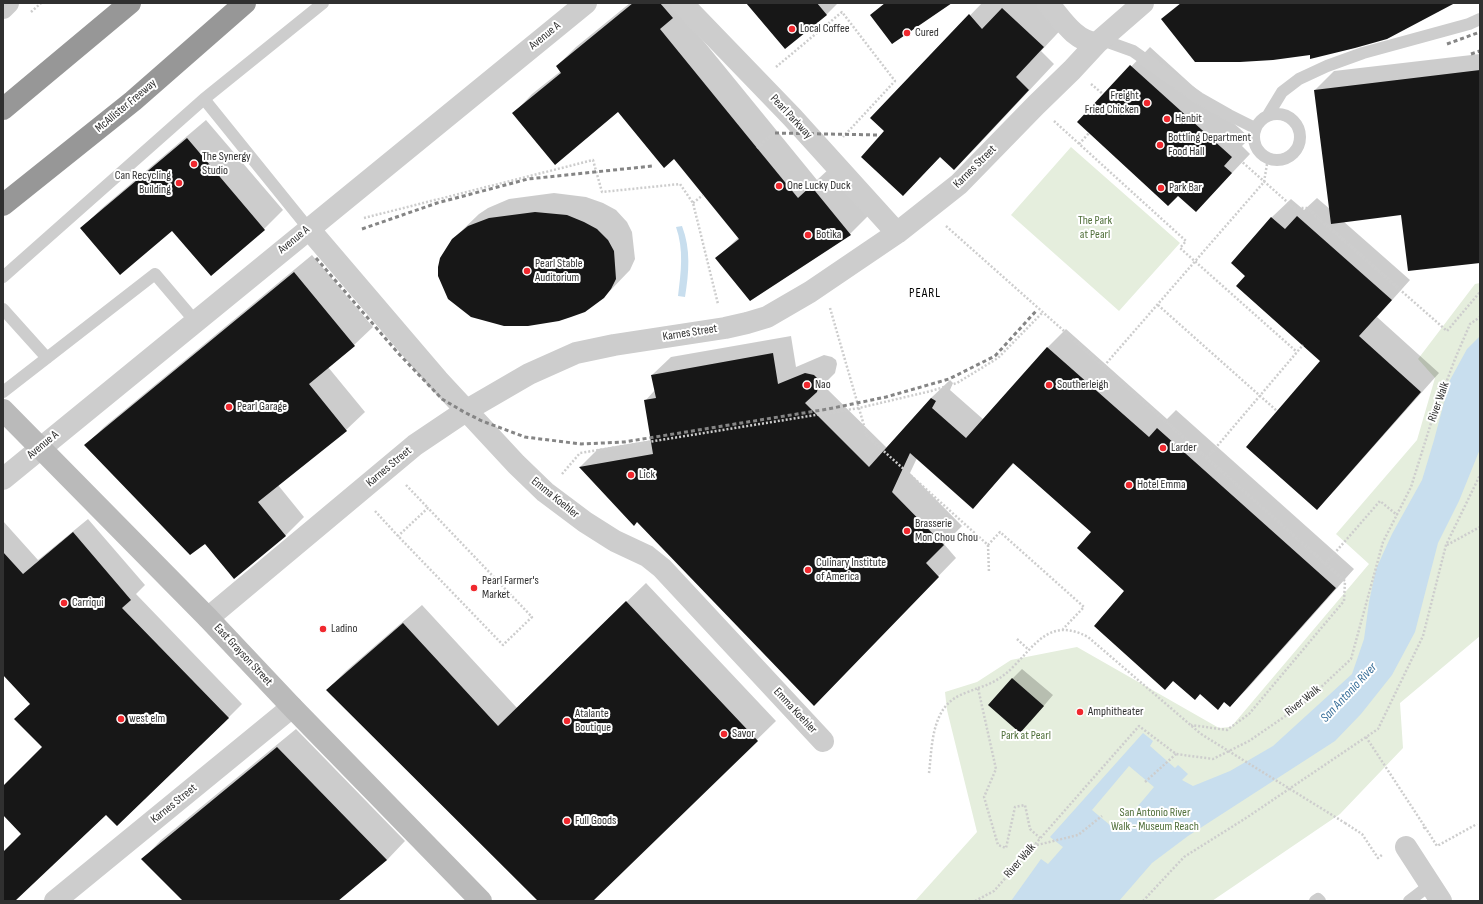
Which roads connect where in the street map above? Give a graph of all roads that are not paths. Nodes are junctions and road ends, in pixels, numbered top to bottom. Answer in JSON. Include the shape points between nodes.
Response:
{"nodes":[{"id":1,"x":8,"y":3,"type":"edge"},
{"id":2,"x":130,"y":3,"type":"edge"},
{"id":3,"x":245,"y":3,"type":"edge"},
{"id":4,"x":261,"y":3,"type":"edge"},
{"id":5,"x":323,"y":3,"type":"edge"},
{"id":6,"x":586,"y":3,"type":"edge"},
{"id":7,"x":682,"y":3,"type":"edge"},
{"id":8,"x":1048,"y":3,"type":"edge"},
{"id":9,"x":1143,"y":3,"type":"edge"},
{"id":10,"x":3,"y":8,"type":"edge"},
{"id":11,"x":1480,"y":19,"type":"edge"},
{"id":12,"x":1097,"y":43,"type":"junction"},
{"id":13,"x":204,"y":99,"type":"junction"},
{"id":14,"x":133,"y":101,"type":"junction"},
{"id":15,"x":3,"y":109,"type":"edge"},
{"id":16,"x":1268,"y":116,"type":"junction"},
{"id":17,"x":1255,"y":128,"type":"junction"},
{"id":18,"x":3,"y":204,"type":"edge"},
{"id":19,"x":309,"y":229,"type":"junction"},
{"id":20,"x":897,"y":233,"type":"junction"},
{"id":21,"x":3,"y":277,"type":"edge"},
{"id":22,"x":3,"y":309,"type":"edge"},
{"id":23,"x":195,"y":321,"type":"junction"},
{"id":24,"x":47,"y":358,"type":"junction"},
{"id":25,"x":3,"y":392,"type":"edge"},
{"id":26,"x":3,"y":410,"type":"edge"},
{"id":27,"x":467,"y":410,"type":"junction"},
{"id":28,"x":40,"y":448,"type":"junction"},
{"id":29,"x":3,"y":479,"type":"edge"},
{"id":30,"x":208,"y":618,"type":"junction"},
{"id":31,"x":292,"y":707,"type":"junction"},
{"id":32,"x":823,"y":741,"type":"dead end"},
{"id":33,"x":1406,"y":847,"type":"dead end"},
{"id":34,"x":1436,"y":893,"type":"edge"},
{"id":35,"x":56,"y":901,"type":"edge"},
{"id":36,"x":481,"y":901,"type":"edge"},
{"id":37,"x":1315,"y":901,"type":"edge"},
{"id":38,"x":1320,"y":901,"type":"edge"},
{"id":39,"x":1408,"y":901,"type":"edge"}],
"edges":[{"from":1,"to":10,"type":"street"},
{"from":2,"to":15,"type":"highway"},
{"from":3,"to":14,"type":"highway","name":"McAllister Freeway"},
{"from":4,"to":14,"type":"highway"},
{"from":5,"to":13,"type":"lane"},
{"from":6,"to":19,"type":"street","name":"Avenue A"},
{"from":7,"to":20,"type":"street","name":"Pearl Parkway"},
{"from":8,"to":12,"type":"street","via":[[1077,35],[1089,42]]},
{"from":9,"to":12,"type":"street","name":"Karnes Street"},
{"from":11,"to":16,"type":"lane","via":[[1327,66],[1299,79],[1282,92]]},
{"from":12,"to":17,"type":"lane","via":[[1108,42],[1133,51],[1199,98]]},
{"from":12,"to":20,"type":"street","name":"Karnes Street","via":[[960,184]]},
{"from":13,"to":19,"type":"lane"},
{"from":13,"to":21,"type":"lane"},
{"from":14,"to":18,"type":"highway","name":"McAllister Freeway"},
{"from":16,"to":17,"type":"lane"},
{"from":16,"to":17,"type":"lane","via":[[1286,115],[1293,120],[1300,136],[1294,153],[1277,160],[1268,158],[1256,146]]},
{"from":19,"to":23,"type":"street","name":"Avenue A"},
{"from":19,"to":27,"type":"street","name":"Emma Koehler","via":[[438,380]]},
{"from":20,"to":27,"type":"street","name":"Karnes Street","via":[[767,317],[725,328],[576,353],[529,374]]},
{"from":22,"to":24,"type":"lane"},
{"from":23,"to":24,"type":"lane","via":[[155,274]]},
{"from":23,"to":28,"type":"street","name":"Avenue A"},
{"from":24,"to":25,"type":"lane"},
{"from":26,"to":28,"type":"street","name":"East Grayson Street"},
{"from":27,"to":30,"type":"street","name":"Karnes Street","via":[[415,446]]},
{"from":27,"to":32,"type":"street","name":"Emma Koehler","via":[[545,492],[585,522],[615,541],[647,556],[662,568]]},
{"from":28,"to":29,"type":"street","name":"Avenue A"},
{"from":28,"to":30,"type":"street","name":"East Grayson Street"},
{"from":30,"to":31,"type":"street","name":"East Grayson Street"},
{"from":31,"to":35,"type":"street","name":"Karnes Street"},
{"from":31,"to":36,"type":"street","name":"East Grayson Street"},
{"from":33,"to":34,"type":"street"},
{"from":34,"to":39,"type":"lane"},
{"from":37,"to":38,"type":"lane"}]}
